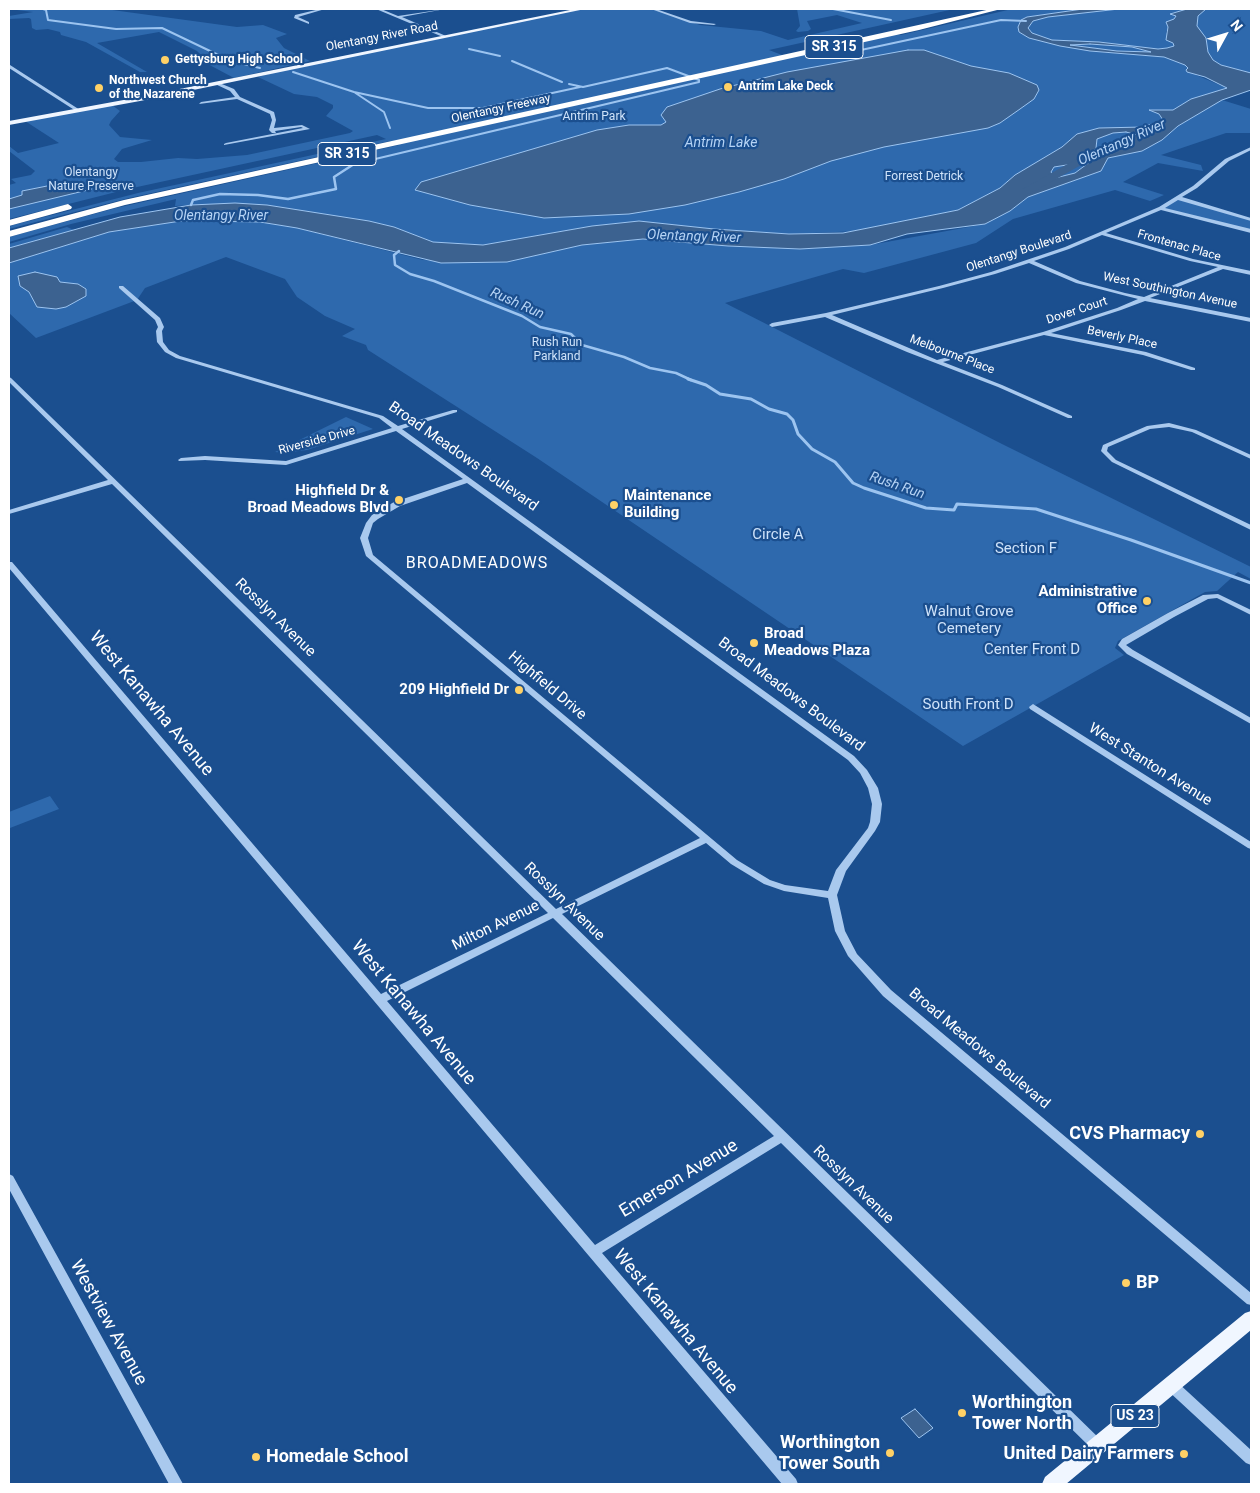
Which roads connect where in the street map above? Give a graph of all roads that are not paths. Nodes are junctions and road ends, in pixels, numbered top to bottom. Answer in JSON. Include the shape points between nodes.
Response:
{"nodes":[{"id":1,"x":323,"y":9,"type":"edge"},
{"id":2,"x":378,"y":9,"type":"edge"},
{"id":3,"x":443,"y":9,"type":"edge"},
{"id":4,"x":582,"y":9,"type":"edge"},
{"id":5,"x":653,"y":9,"type":"edge"},
{"id":6,"x":967,"y":9,"type":"edge"},
{"id":7,"x":997,"y":9,"type":"edge"},
{"id":8,"x":398,"y":17,"type":"junction"},
{"id":9,"x":308,"y":23,"type":"dead end"},
{"id":10,"x":714,"y":24,"type":"dead end"},
{"id":11,"x":444,"y":36,"type":"junction"},
{"id":12,"x":9,"y":66,"type":"edge"},
{"id":13,"x":217,"y":83,"type":"junction"},
{"id":14,"x":238,"y":98,"type":"junction"},
{"id":15,"x":201,"y":103,"type":"dead end"},
{"id":16,"x":78,"y":110,"type":"junction"},
{"id":17,"x":9,"y":123,"type":"edge"},
{"id":18,"x":271,"y":130,"type":"junction"},
{"id":19,"x":276,"y":134,"type":"junction"},
{"id":20,"x":383,"y":136,"type":"dead end"},
{"id":21,"x":226,"y":144,"type":"dead end"},
{"id":22,"x":1251,"y":148,"type":"edge"},
{"id":23,"x":1178,"y":198,"type":"junction"},
{"id":24,"x":78,"y":204,"type":"dead end"},
{"id":25,"x":1161,"y":208,"type":"junction"},
{"id":26,"x":1251,"y":220,"type":"edge"},
{"id":27,"x":9,"y":223,"type":"edge"},
{"id":28,"x":1251,"y":232,"type":"edge"},
{"id":29,"x":9,"y":234,"type":"edge"},
{"id":30,"x":1103,"y":234,"type":"junction"},
{"id":31,"x":1029,"y":262,"type":"junction"},
{"id":32,"x":1221,"y":268,"type":"junction"},
{"id":33,"x":1251,"y":273,"type":"edge"},
{"id":34,"x":121,"y":287,"type":"dead end"},
{"id":35,"x":1144,"y":300,"type":"junction"},
{"id":36,"x":826,"y":315,"type":"junction"},
{"id":37,"x":1251,"y":320,"type":"edge"},
{"id":38,"x":772,"y":325,"type":"dead end"},
{"id":39,"x":1045,"y":333,"type":"junction"},
{"id":40,"x":936,"y":362,"type":"junction"},
{"id":41,"x":1193,"y":369,"type":"dead end"},
{"id":42,"x":9,"y":379,"type":"edge"},
{"id":43,"x":455,"y":411,"type":"dead end"},
{"id":44,"x":1070,"y":417,"type":"dead end"},
{"id":45,"x":397,"y":429,"type":"junction"},
{"id":46,"x":1251,"y":457,"type":"edge"},
{"id":47,"x":181,"y":460,"type":"dead end"},
{"id":48,"x":113,"y":480,"type":"junction"},
{"id":49,"x":468,"y":480,"type":"junction"},
{"id":50,"x":9,"y":512,"type":"edge"},
{"id":51,"x":1251,"y":528,"type":"edge"},
{"id":52,"x":9,"y":564,"type":"edge"},
{"id":53,"x":1218,"y":596,"type":"joint"},
{"id":54,"x":1251,"y":613,"type":"edge"},
{"id":55,"x":1125,"y":648,"type":"joint"},
{"id":56,"x":1033,"y":707,"type":"dead end"},
{"id":57,"x":1251,"y":721,"type":"edge"},
{"id":58,"x":706,"y":839,"type":"junction"},
{"id":59,"x":1251,"y":846,"type":"edge"},
{"id":60,"x":832,"y":895,"type":"junction"},
{"id":61,"x":555,"y":914,"type":"junction"},
{"id":62,"x":379,"y":1000,"type":"junction"},
{"id":63,"x":782,"y":1136,"type":"junction"},
{"id":64,"x":9,"y":1180,"type":"edge"},
{"id":65,"x":593,"y":1252,"type":"junction"},
{"id":66,"x":1251,"y":1300,"type":"edge"},
{"id":67,"x":1251,"y":1319,"type":"edge"},
{"id":68,"x":1171,"y":1385,"type":"junction"},
{"id":69,"x":1098,"y":1446,"type":"junction"},
{"id":70,"x":1251,"y":1458,"type":"edge"},
{"id":71,"x":176,"y":1484,"type":"edge"},
{"id":72,"x":791,"y":1484,"type":"edge"},
{"id":73,"x":1052,"y":1484,"type":"edge"}],
"edges":[{"from":1,"to":9,"type":"street","via":[[296,16]]},
{"from":2,"to":8,"type":"street"},
{"from":3,"to":8,"type":"street"},
{"from":4,"to":11,"type":"main road","name":"Olentangy River Road"},
{"from":5,"to":10,"type":"street","via":[[690,22]]},
{"from":6,"to":20,"type":"highway","name":"Olentangy Freeway","number":"SR 315"},
{"from":7,"to":29,"type":"highway","name":"Olentangy Freeway","number":"SR 315","via":[[124,203]]},
{"from":8,"to":11,"type":"street"},
{"from":11,"to":13,"type":"main road","name":"Olentangy River Road"},
{"from":12,"to":16,"type":"street"},
{"from":13,"to":14,"type":"street","via":[[232,90]]},
{"from":13,"to":16,"type":"main road","name":"Olentangy River Road"},
{"from":14,"to":15,"type":"street"},
{"from":14,"to":18,"type":"street","via":[[272,114]]},
{"from":16,"to":17,"type":"main road","name":"Olentangy River Road"},
{"from":18,"to":19,"type":"street"},
{"from":18,"to":19,"type":"street","via":[[302,126],[308,129]]},
{"from":19,"to":21,"type":"street"},
{"from":22,"to":23,"type":"street","name":"Olentangy Boulevard","via":[[1222,164]]},
{"from":23,"to":25,"type":"street","name":"Olentangy Boulevard"},
{"from":23,"to":26,"type":"street"},
{"from":24,"to":27,"type":"highway"},
{"from":25,"to":28,"type":"street"},
{"from":25,"to":30,"type":"street","name":"Olentangy Boulevard"},
{"from":30,"to":31,"type":"street","name":"Olentangy Boulevard"},
{"from":30,"to":32,"type":"street","name":"Frontenac Place"},
{"from":31,"to":35,"type":"street","name":"West Southington Avenue","via":[[1085,284]]},
{"from":31,"to":36,"type":"street","name":"Olentangy Boulevard"},
{"from":32,"to":33,"type":"street","name":"Frontenac Place"},
{"from":32,"to":35,"type":"street","name":"Dover Court"},
{"from":34,"to":45,"type":"street","name":"Broad Meadows Boulevard","via":[[158,319],[161,324],[160,342],[167,351],[191,361],[376,415]]},
{"from":35,"to":37,"type":"street","name":"West Southington Avenue"},
{"from":35,"to":39,"type":"street","name":"Dover Court"},
{"from":36,"to":38,"type":"street","name":"Olentangy Boulevard"},
{"from":36,"to":40,"type":"street","name":"Melbourne Place"},
{"from":39,"to":40,"type":"street","name":"Dover Court"},
{"from":39,"to":41,"type":"street","name":"Beverly Place","via":[[1144,353]]},
{"from":40,"to":44,"type":"street","name":"Melbourne Place"},
{"from":42,"to":48,"type":"street","name":"Rosslyn Avenue"},
{"from":43,"to":45,"type":"street","name":"Riverside Drive"},
{"from":45,"to":47,"type":"street","name":"Riverside Drive","via":[[286,463],[205,458]]},
{"from":45,"to":49,"type":"street","name":"Broad Meadows Boulevard"},
{"from":46,"to":51,"type":"street","via":[[1188,429],[1169,425],[1149,427],[1105,446],[1104,451],[1114,461]]},
{"from":48,"to":50,"type":"street"},
{"from":48,"to":61,"type":"street","name":"Rosslyn Avenue"},
{"from":49,"to":58,"type":"street","name":"Highfield Drive","via":[[397,504],[375,517],[364,538],[370,556]]},
{"from":49,"to":60,"type":"street","name":"Broad Meadows Boulevard","via":[[851,758],[873,788],[877,804],[875,822],[841,870]]},
{"from":52,"to":62,"type":"street","name":"West Kanawha Avenue"},
{"from":53,"to":54,"type":"street"},
{"from":53,"to":55,"type":"street","via":[[1196,600],[1170,614],[1123,643]]},
{"from":55,"to":57,"type":"street"},
{"from":56,"to":59,"type":"street","name":"West Stanton Avenue"},
{"from":58,"to":60,"type":"street","name":"Highfield Drive","via":[[749,873],[768,882],[784,888]]},
{"from":58,"to":61,"type":"street","name":"Milton Avenue"},
{"from":60,"to":66,"type":"street","name":"Broad Meadows Boulevard","via":[[846,944],[875,983]]},
{"from":61,"to":62,"type":"street","name":"Milton Avenue"},
{"from":61,"to":63,"type":"street","name":"Rosslyn Avenue"},
{"from":62,"to":65,"type":"street","name":"West Kanawha Avenue"},
{"from":63,"to":65,"type":"street","name":"Emerson Avenue"},
{"from":63,"to":69,"type":"street","name":"Rosslyn Avenue"},
{"from":64,"to":71,"type":"street","name":"Westview Avenue"},
{"from":65,"to":72,"type":"street","name":"West Kanawha Avenue"},
{"from":67,"to":68,"type":"main road","number":"US 23"},
{"from":68,"to":69,"type":"main road","number":"US 23"},
{"from":68,"to":70,"type":"street"},
{"from":69,"to":73,"type":"main road","number":"US 23"}]}
